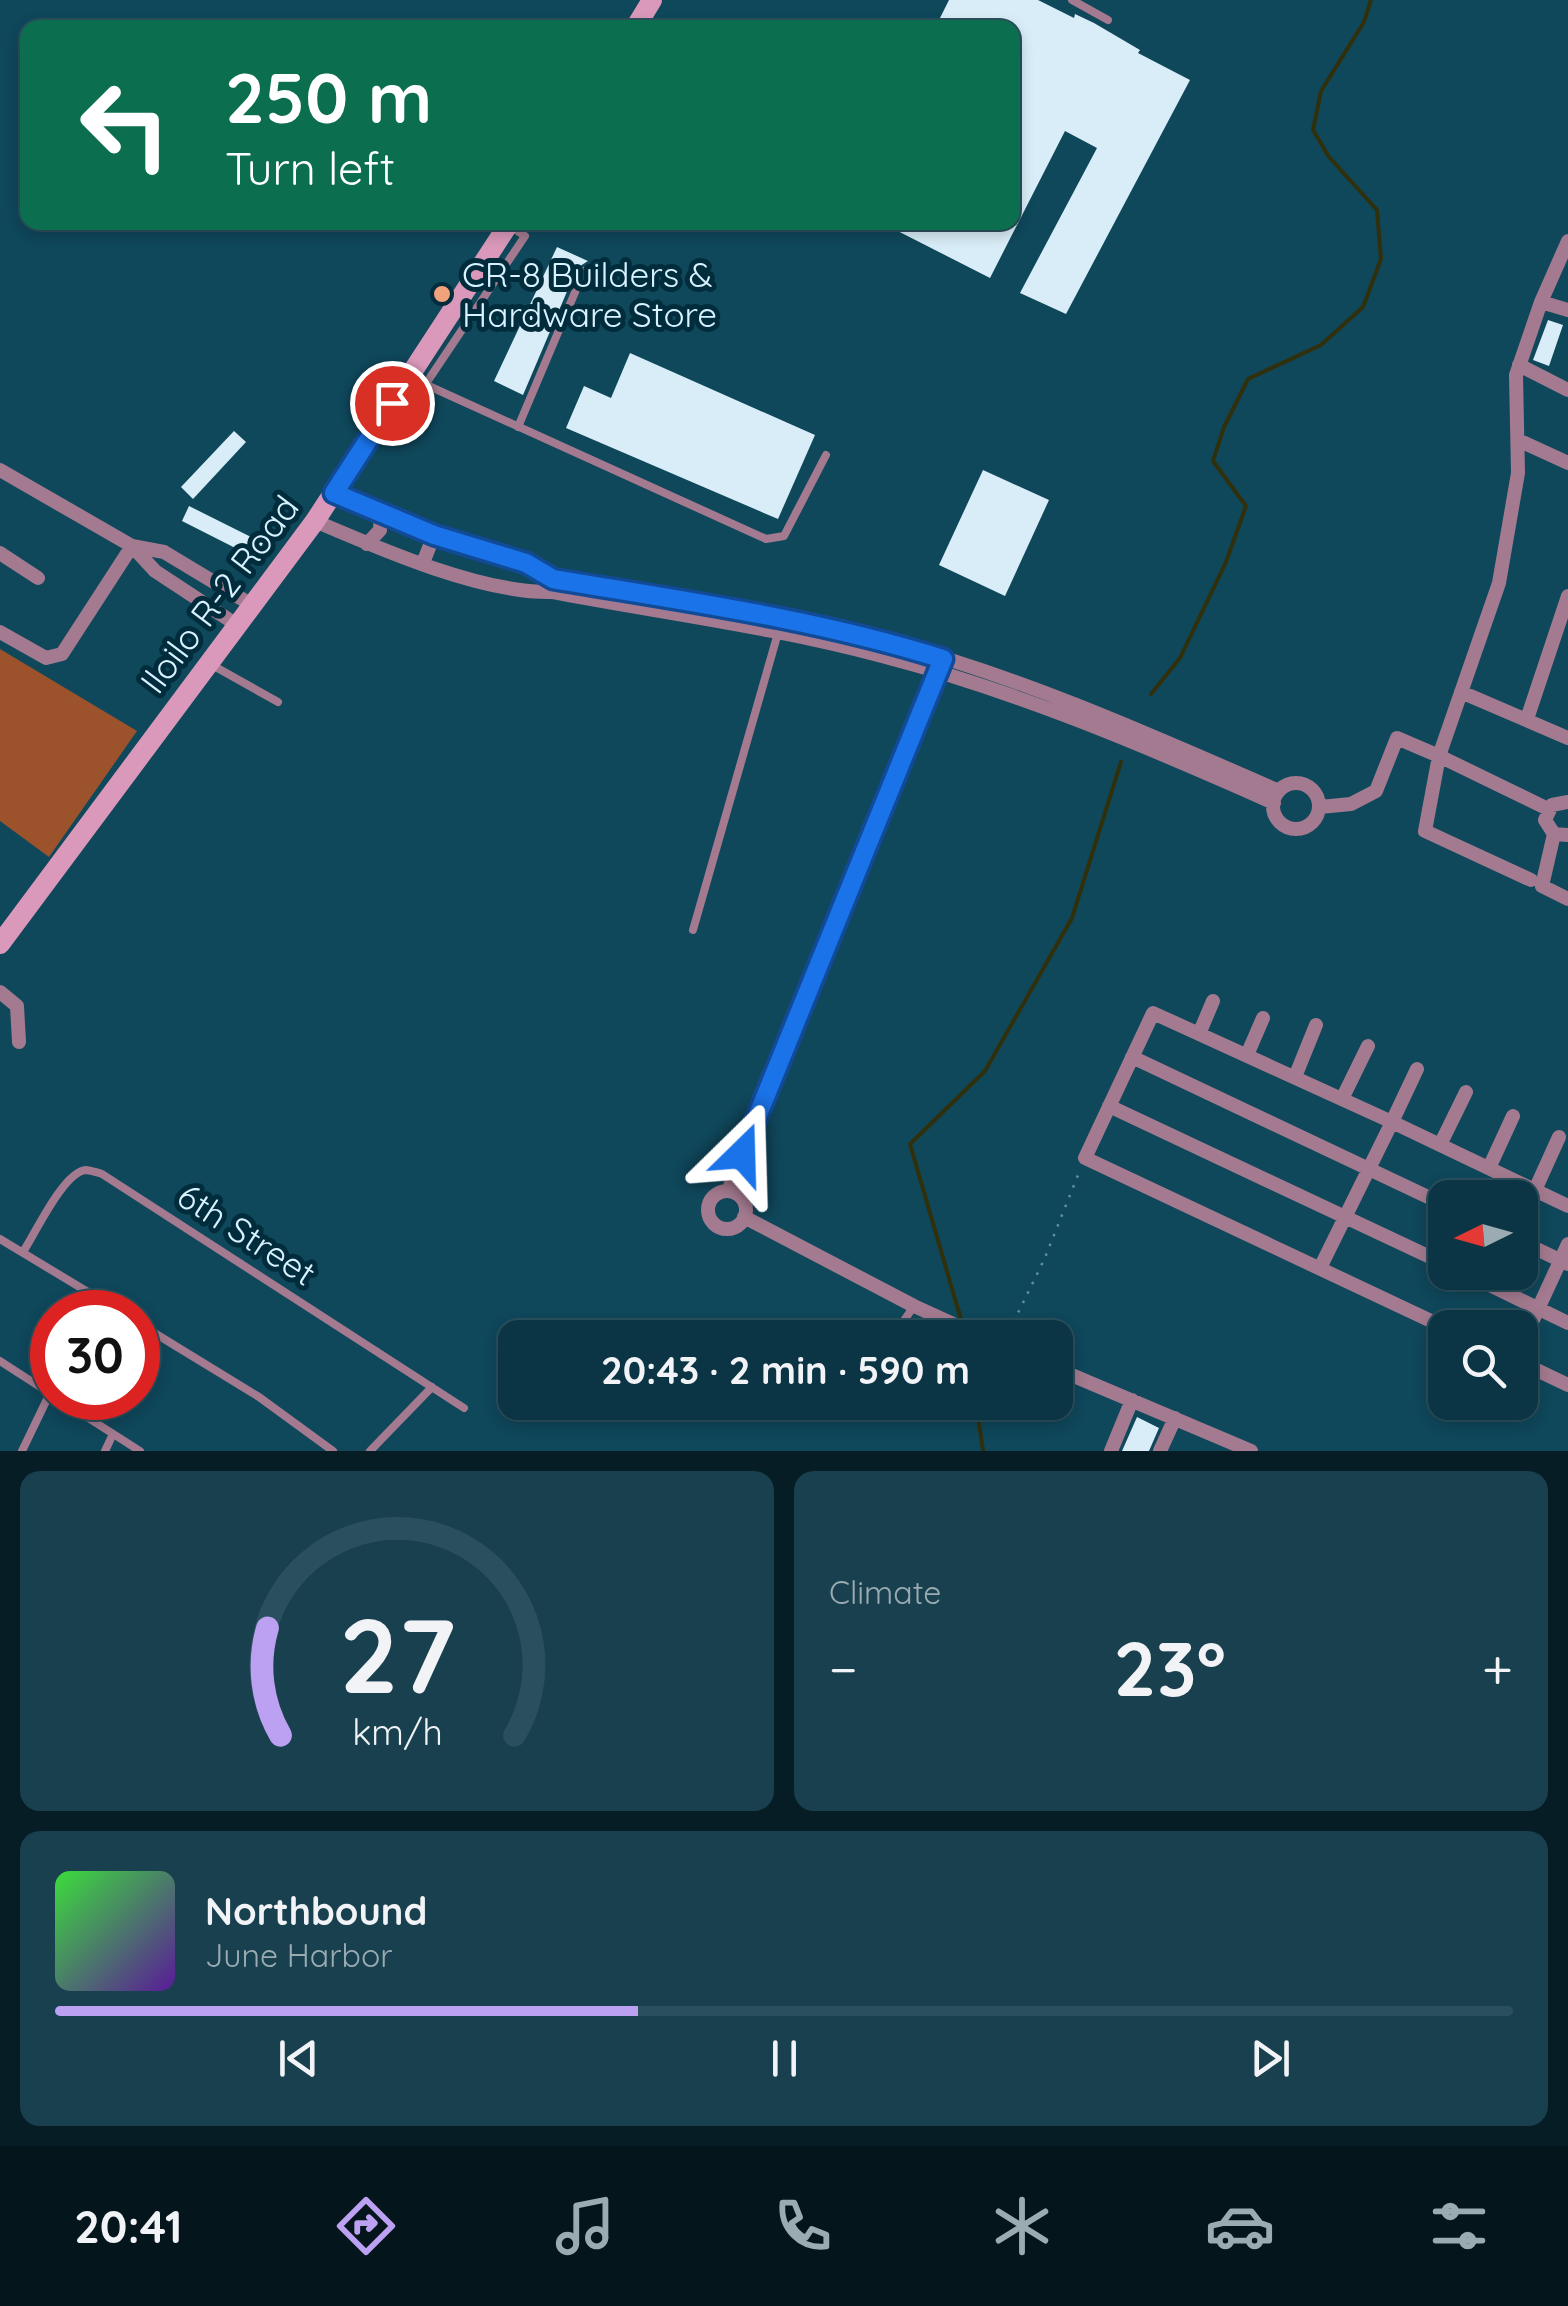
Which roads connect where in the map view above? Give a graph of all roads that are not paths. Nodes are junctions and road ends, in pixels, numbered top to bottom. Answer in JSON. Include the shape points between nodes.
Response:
{"nodes":[{"id":1,"x":1072,"y":0,"type":"edge"},
{"id":2,"x":1108,"y":20,"type":"dead end"},
{"id":3,"x":505,"y":230,"type":"edge"},
{"id":4,"x":1568,"y":241,"type":"edge"},
{"id":5,"x":584,"y":271,"type":"dead end"},
{"id":6,"x":1542,"y":302,"type":"junction"},
{"id":7,"x":1568,"y":310,"type":"edge"},
{"id":8,"x":1519,"y":364,"type":"junction"},
{"id":9,"x":417,"y":381,"type":"junction"},
{"id":10,"x":1568,"y":390,"type":"edge"},
{"id":11,"x":518,"y":426,"type":"junction"},
{"id":12,"x":1518,"y":440,"type":"junction"},
{"id":13,"x":826,"y":455,"type":"dead end"},
{"id":14,"x":1568,"y":463,"type":"edge"},
{"id":15,"x":0,"y":470,"type":"edge"},
{"id":16,"x":334,"y":493,"type":"junction"},
{"id":17,"x":380,"y":512,"type":"junction"},
{"id":18,"x":315,"y":521,"type":"junction"},
{"id":19,"x":434,"y":535,"type":"junction"},
{"id":20,"x":367,"y":544,"type":"junction"},
{"id":21,"x":132,"y":546,"type":"junction"},
{"id":22,"x":0,"y":553,"type":"edge"},
{"id":23,"x":526,"y":563,"type":"junction"},
{"id":24,"x":423,"y":564,"type":"junction"},
{"id":25,"x":38,"y":578,"type":"dead end"},
{"id":26,"x":517,"y":591,"type":"junction"},
{"id":27,"x":612,"y":596,"type":"junction"},
{"id":28,"x":1568,"y":596,"type":"edge"},
{"id":29,"x":252,"y":605,"type":"junction"},
{"id":30,"x":705,"y":612,"type":"junction"},
{"id":31,"x":237,"y":625,"type":"junction"},
{"id":32,"x":789,"y":630,"type":"junction"},
{"id":33,"x":0,"y":632,"type":"edge"},
{"id":34,"x":208,"y":663,"type":"junction"},
{"id":35,"x":940,"y":666,"type":"junction"},
{"id":36,"x":1461,"y":692,"type":"junction"},
{"id":37,"x":278,"y":702,"type":"dead end"},
{"id":38,"x":1527,"y":719,"type":"junction"},
{"id":39,"x":1568,"y":738,"type":"edge"},
{"id":40,"x":1439,"y":756,"type":"junction"},
{"id":41,"x":1276,"y":797,"type":"junction"},
{"id":42,"x":1568,"y":802,"type":"edge"},
{"id":43,"x":1320,"y":807,"type":"junction"},
{"id":44,"x":1548,"y":809,"type":"junction"},
{"id":45,"x":1561,"y":834,"type":"edge"},
{"id":46,"x":1530,"y":880,"type":"dead end"},
{"id":47,"x":1568,"y":899,"type":"edge"},
{"id":48,"x":692,"y":930,"type":"dead end"},
{"id":49,"x":0,"y":944,"type":"edge"},
{"id":50,"x":0,"y":992,"type":"edge"},
{"id":51,"x":1213,"y":1001,"type":"dead end"},
{"id":52,"x":1263,"y":1018,"type":"dead end"},
{"id":53,"x":1316,"y":1025,"type":"dead end"},
{"id":54,"x":1199,"y":1034,"type":"junction"},
{"id":55,"x":19,"y":1042,"type":"dead end"},
{"id":56,"x":1368,"y":1046,"type":"dead end"},
{"id":57,"x":1247,"y":1055,"type":"junction"},
{"id":58,"x":1132,"y":1057,"type":"junction"},
{"id":59,"x":1417,"y":1069,"type":"dead end"},
{"id":60,"x":1294,"y":1077,"type":"junction"},
{"id":61,"x":1466,"y":1092,"type":"dead end"},
{"id":62,"x":1342,"y":1099,"type":"junction"},
{"id":63,"x":1109,"y":1106,"type":"junction"},
{"id":64,"x":1513,"y":1116,"type":"dead end"},
{"id":65,"x":1392,"y":1122,"type":"junction"},
{"id":66,"x":1559,"y":1136,"type":"dead end"},
{"id":67,"x":1440,"y":1145,"type":"junction"},
{"id":68,"x":1369,"y":1168,"type":"junction"},
{"id":69,"x":1489,"y":1168,"type":"junction"},
{"id":70,"x":1514,"y":1180,"type":"edge"},
{"id":71,"x":1538,"y":1183,"type":"edge"},
{"id":72,"x":728,"y":1191,"type":"junction"},
{"id":73,"x":1538,"y":1191,"type":"edge"},
{"id":74,"x":1428,"y":1197,"type":"edge"},
{"id":75,"x":1568,"y":1206,"type":"edge"},
{"id":76,"x":1346,"y":1216,"type":"junction"},
{"id":77,"x":744,"y":1218,"type":"junction"},
{"id":78,"x":0,"y":1239,"type":"edge"},
{"id":79,"x":1568,"y":1244,"type":"edge"},
{"id":80,"x":1538,"y":1250,"type":"edge"},
{"id":81,"x":24,"y":1252,"type":"junction"},
{"id":82,"x":1428,"y":1256,"type":"edge"},
{"id":83,"x":1564,"y":1263,"type":"edge"},
{"id":84,"x":1320,"y":1268,"type":"junction"},
{"id":85,"x":85,"y":1290,"type":"edge"},
{"id":86,"x":1499,"y":1290,"type":"edge"},
{"id":87,"x":914,"y":1306,"type":"junction"},
{"id":88,"x":1538,"y":1309,"type":"junction"},
{"id":89,"x":1428,"y":1319,"type":"edge"},
{"id":90,"x":904,"y":1320,"type":"edge"},
{"id":91,"x":946,"y":1320,"type":"edge"},
{"id":92,"x":1568,"y":1324,"type":"edge"},
{"id":93,"x":160,"y":1336,"type":"edge"},
{"id":94,"x":0,"y":1361,"type":"edge"},
{"id":95,"x":1538,"y":1370,"type":"edge"},
{"id":96,"x":1073,"y":1375,"type":"edge"},
{"id":97,"x":30,"y":1380,"type":"edge"},
{"id":98,"x":1568,"y":1384,"type":"edge"},
{"id":99,"x":432,"y":1387,"type":"junction"},
{"id":100,"x":1132,"y":1400,"type":"junction"},
{"id":101,"x":464,"y":1408,"type":"dead end"},
{"id":102,"x":1175,"y":1418,"type":"junction"},
{"id":103,"x":39,"y":1420,"type":"edge"},
{"id":104,"x":91,"y":1420,"type":"edge"},
{"id":105,"x":113,"y":1434,"type":"junction"},
{"id":106,"x":1227,"y":1447,"type":"edge"},
{"id":107,"x":22,"y":1451,"type":"edge"},
{"id":108,"x":106,"y":1451,"type":"edge"},
{"id":109,"x":140,"y":1451,"type":"edge"},
{"id":110,"x":333,"y":1451,"type":"edge"},
{"id":111,"x":370,"y":1451,"type":"edge"},
{"id":112,"x":1110,"y":1451,"type":"edge"},
{"id":113,"x":1160,"y":1451,"type":"edge"},
{"id":114,"x":1251,"y":1451,"type":"edge"}],
"edges":[{"from":1,"to":2,"type":"lane"},
{"from":3,"to":9,"type":"main road","name":"Iloilo R-2 Road"},
{"from":4,"to":6,"type":"street"},
{"from":5,"to":11,"type":"lane"},
{"from":6,"to":7,"type":"street"},
{"from":6,"to":8,"type":"street"},
{"from":8,"to":10,"type":"street"},
{"from":8,"to":12,"type":"street"},
{"from":9,"to":11,"type":"lane"},
{"from":9,"to":16,"type":"main road","name":"Iloilo R-2 Road"},
{"from":11,"to":13,"type":"lane","via":[[766,539],[784,536]]},
{"from":12,"to":14,"type":"street"},
{"from":12,"to":36,"type":"street","via":[[1499,584]]},
{"from":15,"to":21,"type":"street"},
{"from":16,"to":17,"type":"street"},
{"from":16,"to":18,"type":"main road","name":"Iloilo R-2 Road"},
{"from":17,"to":19,"type":"street"},
{"from":17,"to":20,"type":"street","via":[[380,530]]},
{"from":18,"to":20,"type":"street"},
{"from":18,"to":29,"type":"main road","name":"Iloilo R-2 Road"},
{"from":19,"to":23,"type":"street"},
{"from":19,"to":24,"type":"street"},
{"from":20,"to":24,"type":"street"},
{"from":21,"to":29,"type":"street","via":[[164,552]]},
{"from":21,"to":31,"type":"street","via":[[155,571]]},
{"from":21,"to":33,"type":"street","via":[[62,654],[46,658]]},
{"from":22,"to":25,"type":"street"},
{"from":23,"to":26,"type":"street"},
{"from":23,"to":27,"type":"street","via":[[553,579]]},
{"from":24,"to":26,"type":"street"},
{"from":26,"to":27,"type":"street"},
{"from":27,"to":30,"type":"street"},
{"from":28,"to":38,"type":"street"},
{"from":29,"to":31,"type":"main road","name":"Iloilo R-2 Road"},
{"from":30,"to":32,"type":"street"},
{"from":30,"to":32,"type":"street"},
{"from":31,"to":34,"type":"main road","name":"Iloilo R-2 Road"},
{"from":32,"to":35,"type":"street"},
{"from":32,"to":48,"type":"lane"},
{"from":34,"to":37,"type":"lane"},
{"from":34,"to":49,"type":"main road","name":"Iloilo R-2 Road"},
{"from":35,"to":41,"type":"street","via":[[1061,705]]},
{"from":35,"to":72,"type":"street"},
{"from":36,"to":38,"type":"street"},
{"from":36,"to":40,"type":"street"},
{"from":38,"to":39,"type":"street"},
{"from":40,"to":43,"type":"street","via":[[1397,738],[1376,792],[1351,804]]},
{"from":40,"to":44,"type":"street"},
{"from":40,"to":46,"type":"street","via":[[1425,831]]},
{"from":41,"to":43,"type":"street","via":[[1301,784],[1315,792]]},
{"from":41,"to":43,"type":"street","via":[[1281,824],[1295,830],[1314,821]]},
{"from":42,"to":44,"type":"street"},
{"from":44,"to":45,"type":"street","via":[[1546,825]]},
{"from":45,"to":47,"type":"street","via":[[1542,886]]},
{"from":50,"to":55,"type":"street","via":[[17,1006]]},
{"from":51,"to":54,"type":"street"},
{"from":52,"to":57,"type":"street"},
{"from":53,"to":60,"type":"street"},
{"from":54,"to":57,"type":"street"},
{"from":54,"to":58,"type":"street","via":[[1154,1013]]},
{"from":56,"to":62,"type":"street"},
{"from":57,"to":60,"type":"street"},
{"from":58,"to":63,"type":"street"},
{"from":58,"to":68,"type":"street"},
{"from":59,"to":65,"type":"street"},
{"from":60,"to":62,"type":"street"},
{"from":61,"to":67,"type":"street"},
{"from":62,"to":65,"type":"street"},
{"from":63,"to":76,"type":"street"},
{"from":63,"to":84,"type":"street","via":[[1084,1158]]},
{"from":64,"to":69,"type":"street"},
{"from":65,"to":67,"type":"street"},
{"from":65,"to":68,"type":"street"},
{"from":66,"to":71,"type":"street"},
{"from":67,"to":69,"type":"street"},
{"from":68,"to":74,"type":"street"},
{"from":68,"to":76,"type":"street"},
{"from":69,"to":70,"type":"street"},
{"from":72,"to":77,"type":"street","via":[[744,1202]]},
{"from":72,"to":77,"type":"street","via":[[715,1196],[710,1218],[727,1230]]},
{"from":73,"to":75,"type":"street"},
{"from":76,"to":82,"type":"street"},
{"from":76,"to":84,"type":"street"},
{"from":77,"to":87,"type":"street"},
{"from":78,"to":81,"type":"lane"},
{"from":79,"to":83,"type":"street"},
{"from":80,"to":83,"type":"street"},
{"from":81,"to":85,"type":"lane"},
{"from":81,"to":99,"type":"lane","name":"6th Street","via":[[65,1182],[87,1170],[102,1174]]},
{"from":83,"to":88,"type":"street"},
{"from":84,"to":89,"type":"street"},
{"from":86,"to":88,"type":"street"},
{"from":87,"to":90,"type":"lane"},
{"from":87,"to":91,"type":"street"},
{"from":88,"to":92,"type":"street"},
{"from":93,"to":110,"type":"lane"},
{"from":94,"to":97,"type":"lane"},
{"from":95,"to":98,"type":"street"},
{"from":96,"to":100,"type":"street"},
{"from":99,"to":101,"type":"lane","name":"6th Street"},
{"from":99,"to":111,"type":"lane"},
{"from":100,"to":102,"type":"street"},
{"from":100,"to":112,"type":"street"},
{"from":102,"to":106,"type":"street"},
{"from":102,"to":113,"type":"street"},
{"from":103,"to":107,"type":"lane"},
{"from":104,"to":105,"type":"lane"},
{"from":105,"to":108,"type":"lane"},
{"from":105,"to":109,"type":"lane"},
{"from":106,"to":114,"type":"street"}]}
